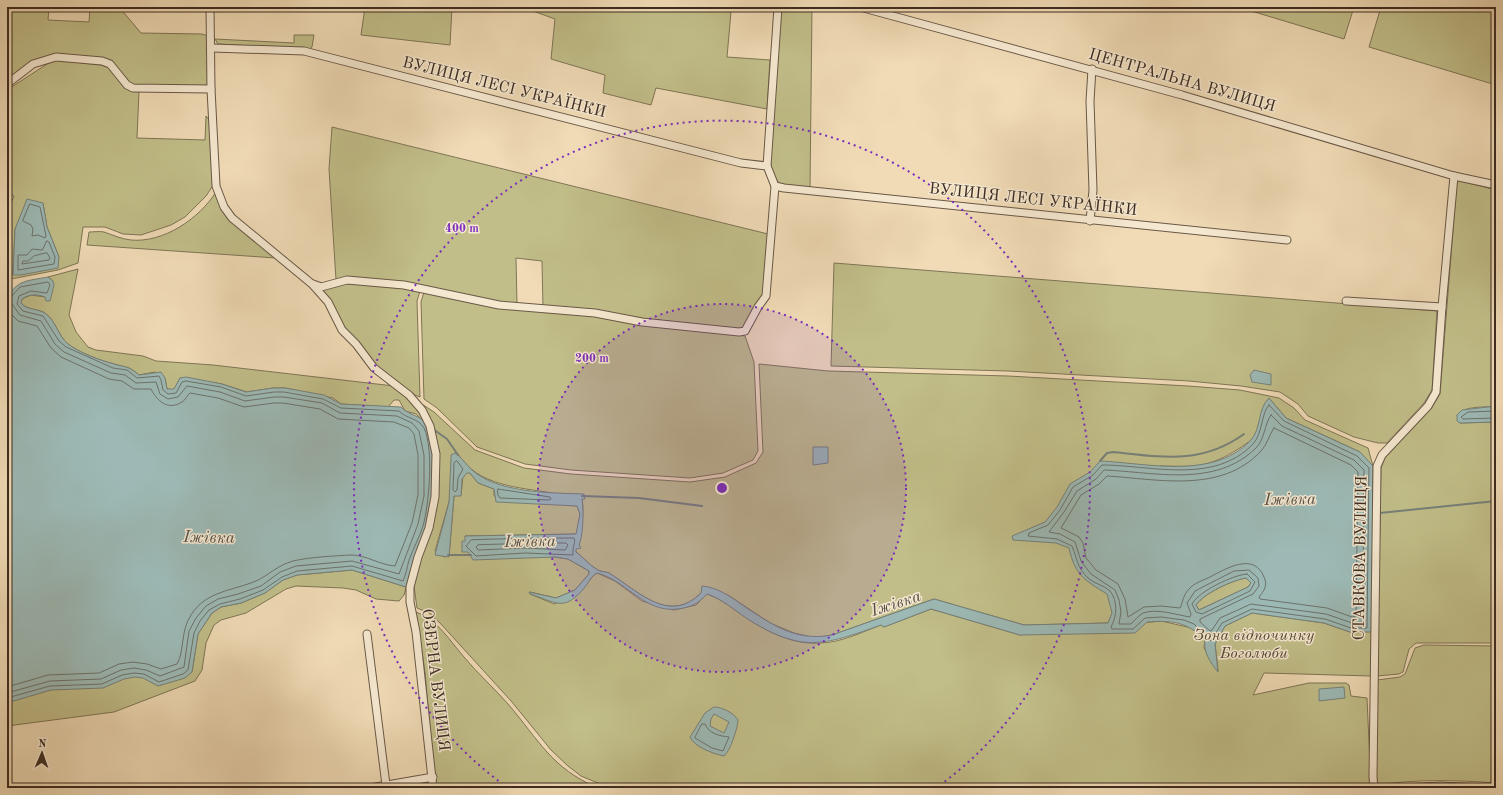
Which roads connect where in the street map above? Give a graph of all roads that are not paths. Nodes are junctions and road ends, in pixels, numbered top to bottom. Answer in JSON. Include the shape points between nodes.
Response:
{"nodes":[{"id":1,"x":210,"y":7,"type":"edge"},
{"id":2,"x":778,"y":7,"type":"edge"},
{"id":3,"x":860,"y":7,"type":"edge"},
{"id":4,"x":212,"y":48,"type":"junction"},
{"id":5,"x":1092,"y":69,"type":"junction"},
{"id":6,"x":7,"y":84,"type":"edge"},
{"id":7,"x":211,"y":89,"type":"junction"},
{"id":8,"x":767,"y":166,"type":"junction"},
{"id":9,"x":1454,"y":179,"type":"junction"},
{"id":10,"x":775,"y":186,"type":"junction"},
{"id":11,"x":1496,"y":186,"type":"edge"},
{"id":12,"x":1090,"y":221,"type":"junction"},
{"id":13,"x":1288,"y":240,"type":"dead end"},
{"id":14,"x":312,"y":284,"type":"junction"},
{"id":15,"x":1346,"y":301,"type":"dead end"},
{"id":16,"x":1442,"y":307,"type":"junction"},
{"id":17,"x":367,"y":634,"type":"dead end"},
{"id":18,"x":432,"y":777,"type":"junction"},
{"id":19,"x":386,"y":785,"type":"junction"},
{"id":20,"x":370,"y":788,"type":"edge"},
{"id":21,"x":433,"y":788,"type":"edge"},
{"id":22,"x":1374,"y":788,"type":"edge"},
{"id":23,"x":1403,"y":788,"type":"edge"},
{"id":24,"x":1482,"y":788,"type":"edge"}],
"edges":[{"from":1,"to":4,"type":"street","name":"ОЗЕРНА ВУЛИЦЯ"},
{"from":2,"to":8,"type":"street"},
{"from":3,"to":5,"type":"street","name":"ЦЕНТРАЛЬНА ВУЛИЦЯ"},
{"from":4,"to":7,"type":"street","name":"ОЗЕРНА ВУЛИЦЯ"},
{"from":4,"to":8,"type":"street","name":"ВУЛИЦЯ ЛЕСІ УКРАЇНКИ","via":[[304,51],[733,161]]},
{"from":5,"to":9,"type":"street","name":"ЦЕНТРАЛЬНА ВУЛИЦЯ"},
{"from":5,"to":12,"type":"street","via":[[1090,101],[1094,190]]},
{"from":6,"to":7,"type":"street","via":[[33,64],[56,57],[110,64],[127,85],[133,88]]},
{"from":7,"to":14,"type":"street","name":"ОЗЕРНА ВУЛИЦЯ","via":[[216,186],[224,207],[232,218]]},
{"from":8,"to":10,"type":"street"},
{"from":9,"to":11,"type":"street","name":"ЦЕНТРАЛЬНА ВУЛИЦЯ"},
{"from":9,"to":16,"type":"street","name":"СТАВКОВА ВУЛИЦЯ"},
{"from":10,"to":12,"type":"street","name":"ВУЛИЦЯ ЛЕСІ УКРАЇНКИ"},
{"from":10,"to":14,"type":"street","via":[[766,296],[747,330],[739,332],[642,322],[595,313],[499,305],[404,285],[348,280],[321,287]]},
{"from":12,"to":13,"type":"street","name":"ВУЛИЦЯ ЛЕСІ УКРАЇНКИ"},
{"from":14,"to":18,"type":"street","name":"ОЗЕРНА ВУЛИЦЯ","via":[[328,302],[342,330],[374,368],[409,395],[422,410],[430,426],[436,454],[435,497],[429,528],[410,587],[410,602],[416,632]]},
{"from":15,"to":16,"type":"street"},
{"from":16,"to":22,"type":"street","name":"СТАВКОВА ВУЛИЦЯ","via":[[1436,392],[1428,406],[1382,455],[1377,466]]},
{"from":17,"to":19,"type":"street"},
{"from":18,"to":19,"type":"street"},
{"from":18,"to":21,"type":"street","name":"ОЗЕРНА ВУЛИЦЯ"},
{"from":19,"to":20,"type":"street"},
{"from":23,"to":24,"type":"street"}]}
